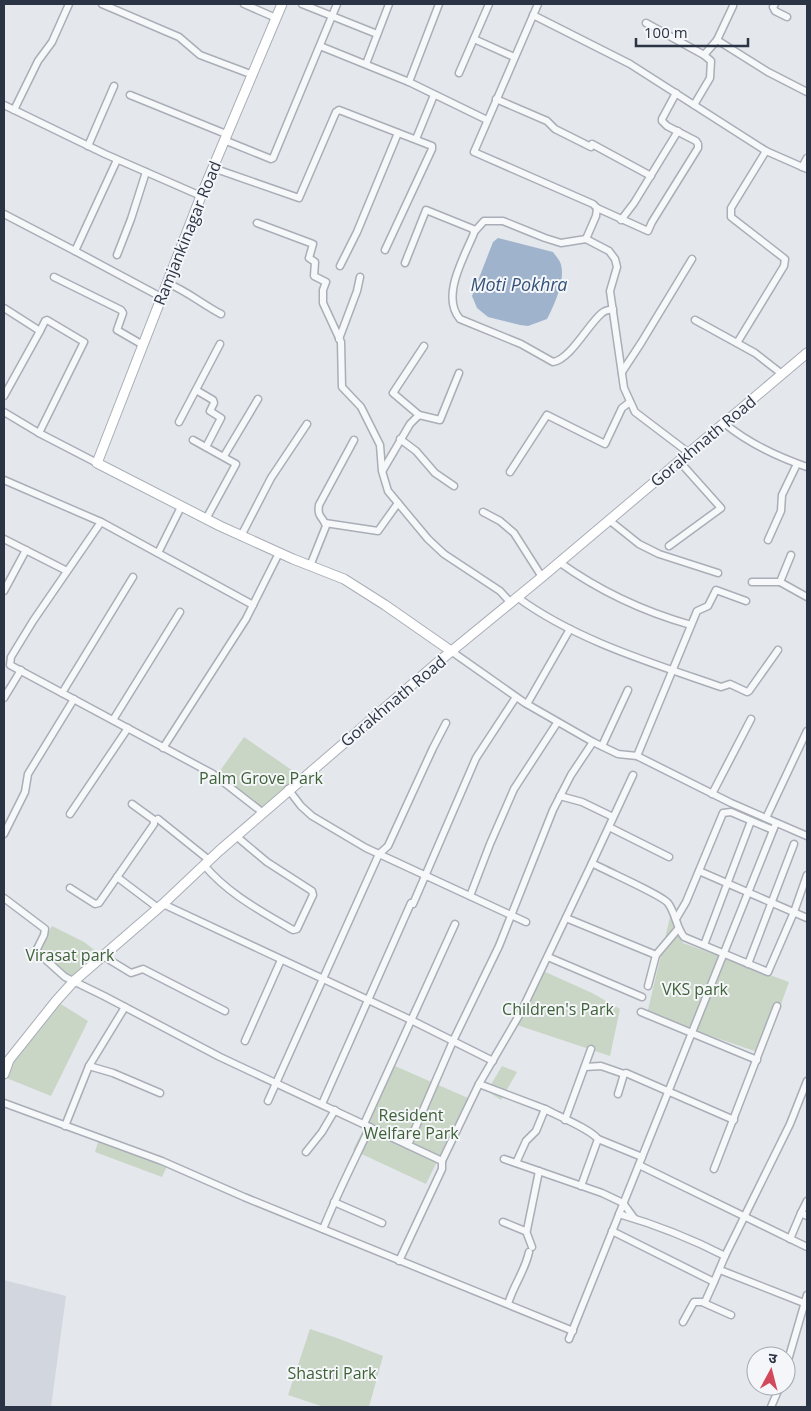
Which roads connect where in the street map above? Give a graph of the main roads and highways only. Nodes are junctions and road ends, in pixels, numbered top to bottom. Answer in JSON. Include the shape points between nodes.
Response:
{"nodes":[{"id":1,"x":282,"y":4,"type":"edge"},
{"id":2,"x":807,"y":353,"type":"edge"},
{"id":3,"x":451,"y":651,"type":"junction"},
{"id":4,"x":4,"y":1074,"type":"edge"}],
"edges":[{"from":1,"to":3,"type":"main road","name":"Ramjankinagar Road","via":[[201,196],[98,463],[241,536],[344,579]]},
{"from":2,"to":3,"type":"main road","name":"Gorakhnath Road"},
{"from":3,"to":4,"type":"main road","name":"Gorakhnath Road","via":[[288,789],[74,981],[9,1060]]}]}
